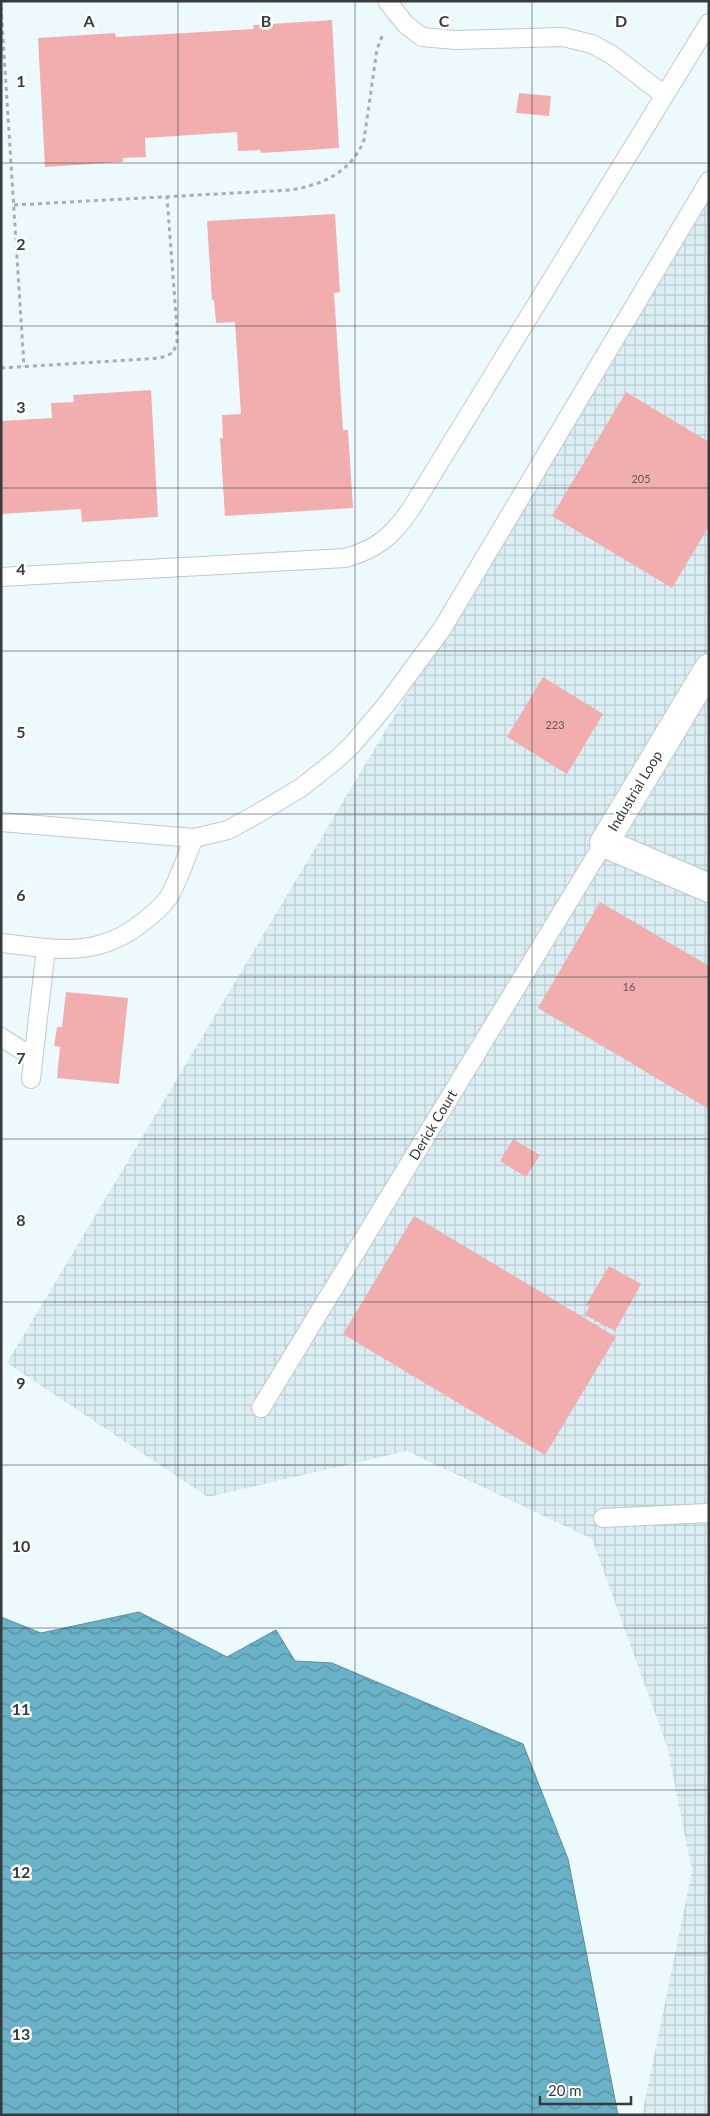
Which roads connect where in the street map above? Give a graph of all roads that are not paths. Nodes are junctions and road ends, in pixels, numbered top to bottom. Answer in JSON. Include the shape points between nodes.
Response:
{"nodes":[{"id":1,"x":387,"y":1,"type":"edge"},
{"id":2,"x":709,"y":23,"type":"edge"},
{"id":3,"x":664,"y":95,"type":"junction"},
{"id":4,"x":709,"y":181,"type":"edge"},
{"id":5,"x":1,"y":577,"type":"edge"},
{"id":6,"x":709,"y":668,"type":"edge"},
{"id":7,"x":1,"y":822,"type":"edge"},
{"id":8,"x":194,"y":838,"type":"junction"},
{"id":9,"x":604,"y":842,"type":"junction"},
{"id":10,"x":709,"y":888,"type":"edge"},
{"id":11,"x":1,"y":943,"type":"edge"},
{"id":12,"x":46,"y":948,"type":"junction"},
{"id":13,"x":1,"y":1037,"type":"edge"},
{"id":14,"x":32,"y":1056,"type":"junction"},
{"id":15,"x":31,"y":1079,"type":"dead end"},
{"id":16,"x":261,"y":1408,"type":"dead end"},
{"id":17,"x":709,"y":1513,"type":"edge"},
{"id":18,"x":603,"y":1518,"type":"dead end"}],
"edges":[{"from":1,"to":3,"type":"lane","via":[[398,16],[422,36],[440,40],[563,37],[592,44],[612,55]]},
{"from":2,"to":3,"type":"lane"},
{"from":3,"to":5,"type":"lane","via":[[416,500],[387,539],[360,554],[345,558]]},
{"from":4,"to":8,"type":"lane","via":[[442,629],[386,705],[351,746],[302,787],[228,830]]},
{"from":6,"to":9,"type":"street","name":"Industrial Loop"},
{"from":7,"to":8,"type":"lane"},
{"from":8,"to":12,"type":"lane","via":[[168,898],[127,935],[99,947]]},
{"from":9,"to":10,"type":"street","name":"Industrial Loop"},
{"from":9,"to":16,"type":"lane","name":"Derick Court"},
{"from":11,"to":12,"type":"lane"},
{"from":12,"to":14,"type":"lane"},
{"from":13,"to":14,"type":"lane"},
{"from":14,"to":15,"type":"lane"},
{"from":17,"to":18,"type":"lane"}]}
